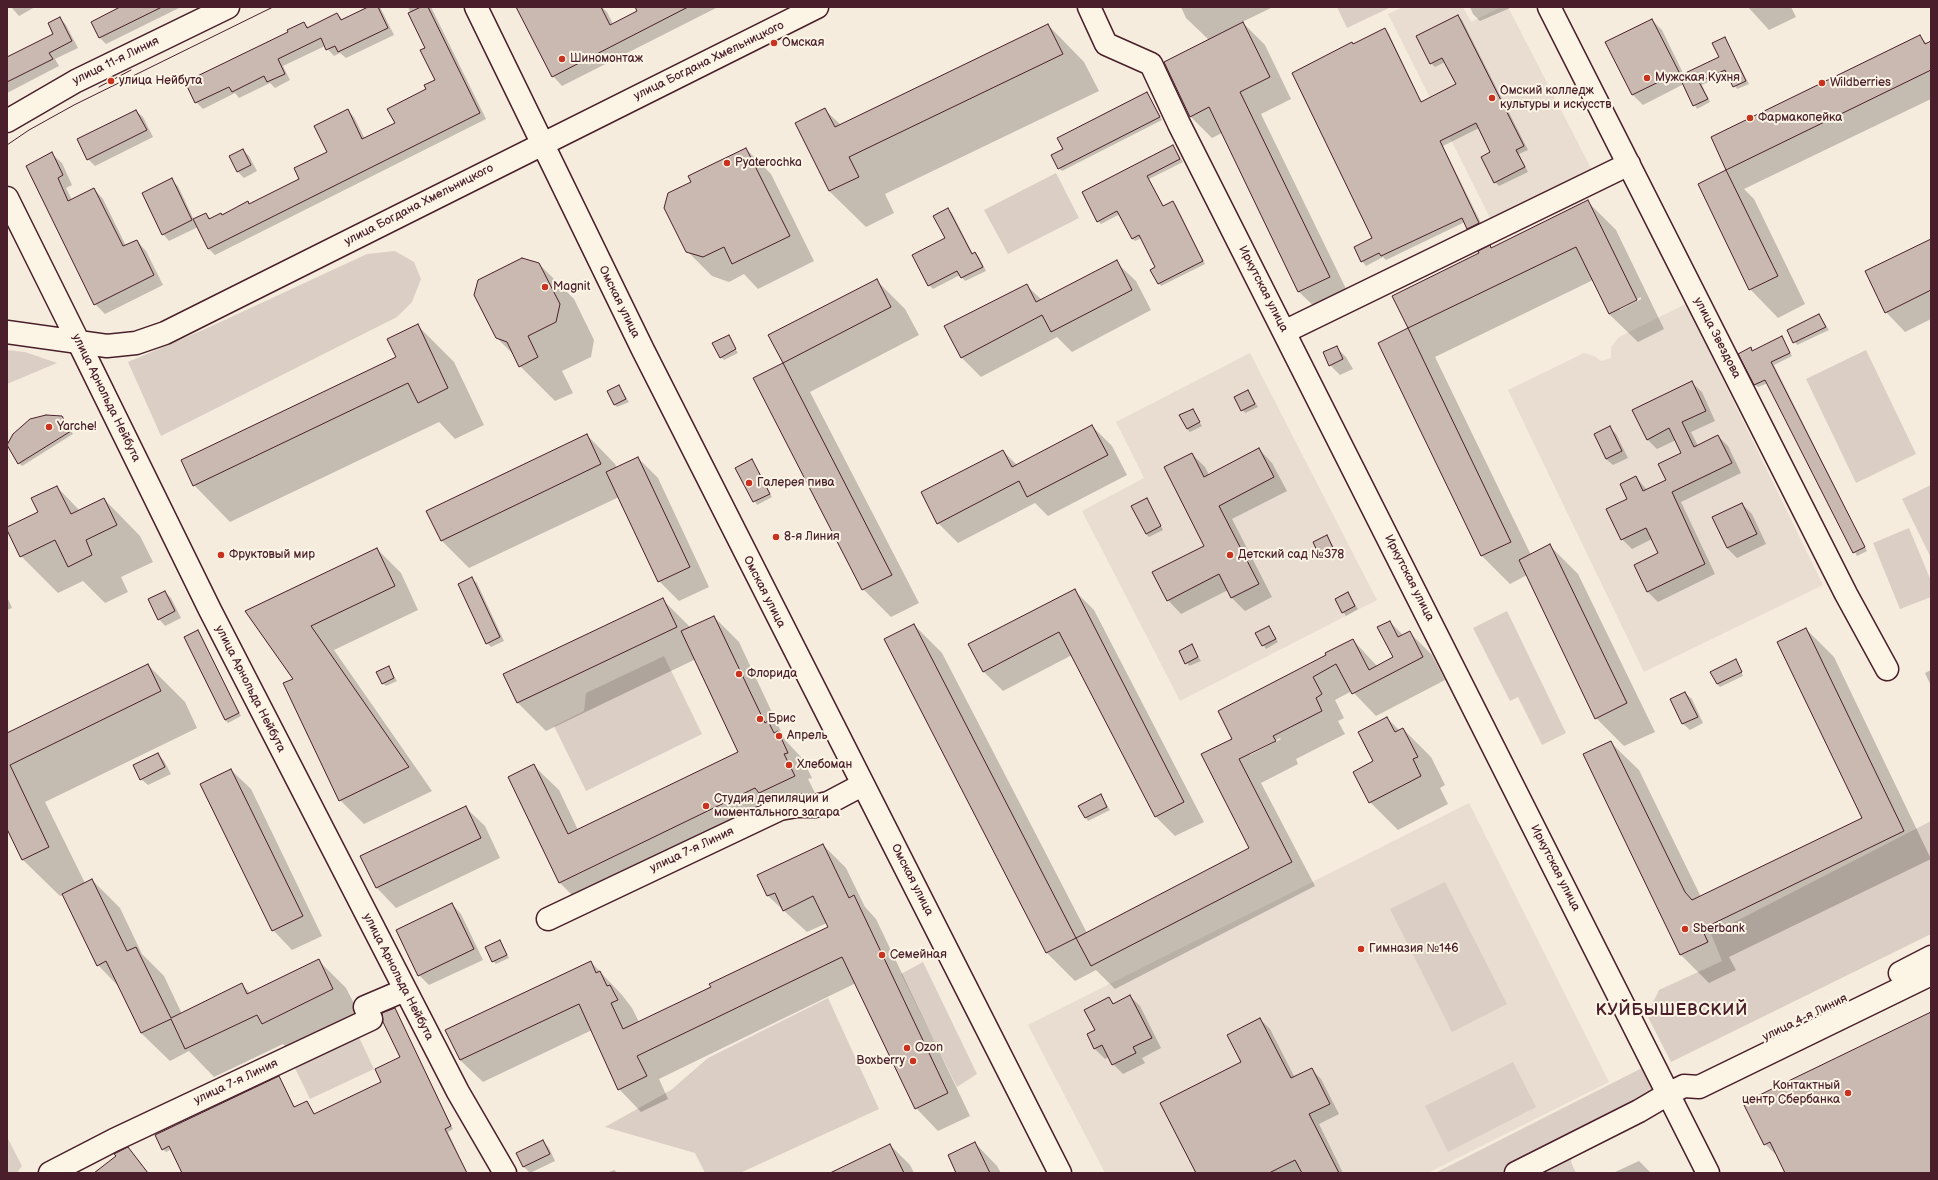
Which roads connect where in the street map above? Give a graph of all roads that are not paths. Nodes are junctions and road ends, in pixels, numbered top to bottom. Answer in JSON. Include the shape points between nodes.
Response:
{"nodes":[{"id":1,"x":228,"y":7,"type":"edge"},
{"id":2,"x":476,"y":7,"type":"edge"},
{"id":3,"x":817,"y":7,"type":"edge"},
{"id":4,"x":1089,"y":7,"type":"edge"},
{"id":5,"x":1549,"y":7,"type":"edge"},
{"id":6,"x":7,"y":121,"type":"edge"},
{"id":7,"x":542,"y":143,"type":"junction"},
{"id":8,"x":1629,"y":164,"type":"junction"},
{"id":9,"x":7,"y":198,"type":"edge"},
{"id":10,"x":7,"y":332,"type":"edge"},
{"id":11,"x":1284,"y":332,"type":"junction"},
{"id":12,"x":79,"y":343,"type":"junction"},
{"id":13,"x":1887,"y":669,"type":"dead end"},
{"id":14,"x":862,"y":785,"type":"junction"},
{"id":15,"x":548,"y":919,"type":"dead end"},
{"id":16,"x":1931,"y":957,"type":"edge"},
{"id":17,"x":1931,"y":974,"type":"edge"},
{"id":18,"x":405,"y":990,"type":"junction"},
{"id":19,"x":1676,"y":1090,"type":"junction"},
{"id":20,"x":50,"y":1173,"type":"edge"},
{"id":21,"x":505,"y":1173,"type":"edge"},
{"id":22,"x":1060,"y":1173,"type":"edge"},
{"id":23,"x":1516,"y":1173,"type":"edge"},
{"id":24,"x":1708,"y":1173,"type":"edge"}],
"edges":[{"from":1,"to":6,"type":"street","name":"улица 11-я Линия","via":[[76,81]]},
{"from":2,"to":7,"type":"street","name":"Омская улица"},
{"from":3,"to":7,"type":"street","name":"улица Богдана Хмельницкого"},
{"from":4,"to":11,"type":"street","name":"Иркутская улица","via":[[1106,44],[1151,64]]},
{"from":5,"to":8,"type":"street","name":"улица Звездова"},
{"from":7,"to":12,"type":"street","name":"улица Богдана Хмельницкого","via":[[165,332],[136,343],[107,346]]},
{"from":7,"to":14,"type":"street","name":"Омская улица","via":[[639,343]]},
{"from":8,"to":11,"type":"street"},
{"from":8,"to":13,"type":"street","name":"улица Звездова","via":[[1846,594]]},
{"from":9,"to":12,"type":"street","name":"улица Арнольда Нейбута"},
{"from":10,"to":12,"type":"street","name":"улица Богдана Хмельницкого"},
{"from":11,"to":19,"type":"street","name":"Иркутская улица"},
{"from":12,"to":18,"type":"street","name":"улица Арнольда Нейбута","via":[[210,610]]},
{"from":14,"to":15,"type":"street","name":"улица 7-я Линия","via":[[828,803],[780,809]]},
{"from":14,"to":22,"type":"street","name":"Омская улица"},
{"from":16,"to":19,"type":"street","name":"улица 4-я Линия","via":[[1692,1074]]},
{"from":17,"to":19,"type":"street","name":"улица 4-я Линия","via":[[1698,1087]]},
{"from":18,"to":20,"type":"street","name":"улица 7-я Линия","via":[[365,1006],[371,1019],[114,1140]]},
{"from":18,"to":21,"type":"street","name":"улица Арнольда Нейбута","via":[[458,1092]]},
{"from":19,"to":23,"type":"street","name":"улица 4-я Линия"},
{"from":19,"to":24,"type":"street","name":"Иркутская улица"}]}
